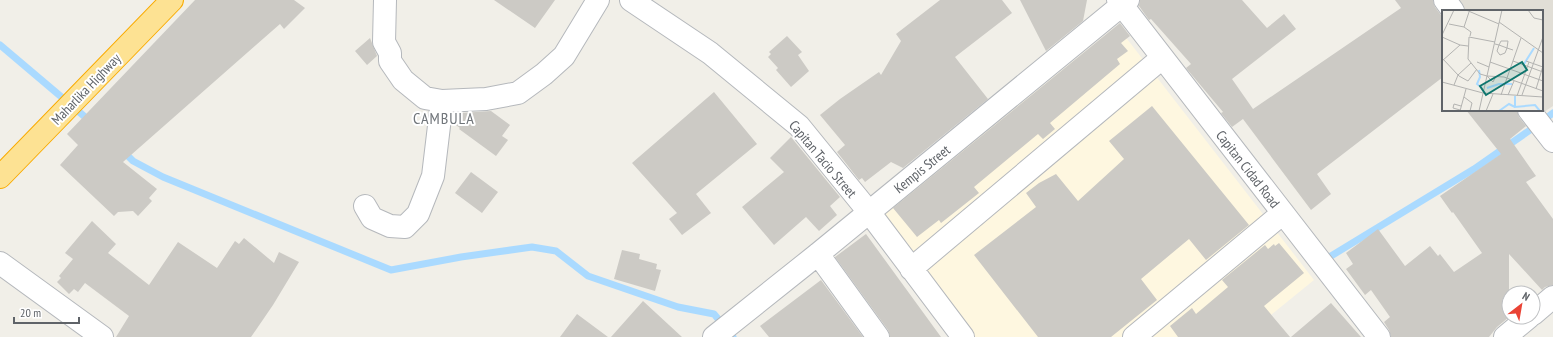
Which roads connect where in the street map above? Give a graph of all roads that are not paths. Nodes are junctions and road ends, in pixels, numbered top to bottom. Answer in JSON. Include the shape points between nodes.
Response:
{"nodes":[{"id":1,"x":172,"y":0,"type":"edge"},
{"id":2,"x":385,"y":0,"type":"edge"},
{"id":3,"x":598,"y":0,"type":"edge"},
{"id":4,"x":631,"y":0,"type":"edge"},
{"id":5,"x":1445,"y":0,"type":"edge"},
{"id":6,"x":1123,"y":2,"type":"edge"},
{"id":7,"x":1452,"y":10,"type":"edge"},
{"id":8,"x":1162,"y":58,"type":"junction"},
{"id":9,"x":442,"y":101,"type":"junction"},
{"id":10,"x":1531,"y":111,"type":"edge"},
{"id":11,"x":1553,"y":141,"type":"edge"},
{"id":12,"x":0,"y":177,"type":"edge"},
{"id":13,"x":365,"y":206,"type":"dead end"},
{"id":14,"x":869,"y":212,"type":"junction"},
{"id":15,"x":1283,"y":213,"type":"junction"},
{"id":16,"x":818,"y":254,"type":"junction"},
{"id":17,"x":0,"y":263,"type":"edge"},
{"id":18,"x":911,"y":269,"type":"junction"},
{"id":19,"x":1553,"y":297,"type":"edge"},
{"id":20,"x":1541,"y":307,"type":"edge"},
{"id":21,"x":1519,"y":325,"type":"edge"},
{"id":22,"x":720,"y":332,"type":"edge"},
{"id":23,"x":102,"y":337,"type":"edge"},
{"id":24,"x":878,"y":337,"type":"edge"},
{"id":25,"x":963,"y":337,"type":"edge"},
{"id":26,"x":1134,"y":337,"type":"edge"},
{"id":27,"x":1379,"y":337,"type":"edge"},
{"id":28,"x":1505,"y":337,"type":"edge"}],
"edges":[{"from":1,"to":12,"type":"highway","name":"Maharlika Highway"},
{"from":2,"to":9,"type":"street","via":[[384,42],[390,53],[390,61],[403,80],[425,98]]},
{"from":3,"to":9,"type":"street","via":[[564,56],[518,93],[486,99]]},
{"from":4,"to":14,"type":"street","name":"Capitan Tacio Street","via":[[710,54],[799,126]]},
{"from":5,"to":7,"type":"street"},
{"from":6,"to":8,"type":"street","name":"Capitan Cidad Road"},
{"from":6,"to":14,"type":"street","name":"Kempis Street"},
{"from":8,"to":15,"type":"street","name":"Capitan Cidad Road"},
{"from":8,"to":18,"type":"street"},
{"from":9,"to":13,"type":"street","via":[[433,176],[418,214],[405,227],[390,226],[372,218]]},
{"from":10,"to":11,"type":"street"},
{"from":14,"to":16,"type":"street","name":"Kempis Street"},
{"from":14,"to":18,"type":"street","name":"Capitan Tacio Street"},
{"from":15,"to":26,"type":"street"},
{"from":15,"to":27,"type":"street","name":"Capitan Cidad Road"},
{"from":16,"to":22,"type":"street","name":"Kempis Street"},
{"from":16,"to":24,"type":"street"},
{"from":17,"to":23,"type":"street"},
{"from":18,"to":25,"type":"street","name":"Capitan Tacio Street"},
{"from":19,"to":20,"type":"street"},
{"from":21,"to":28,"type":"street"}]}
